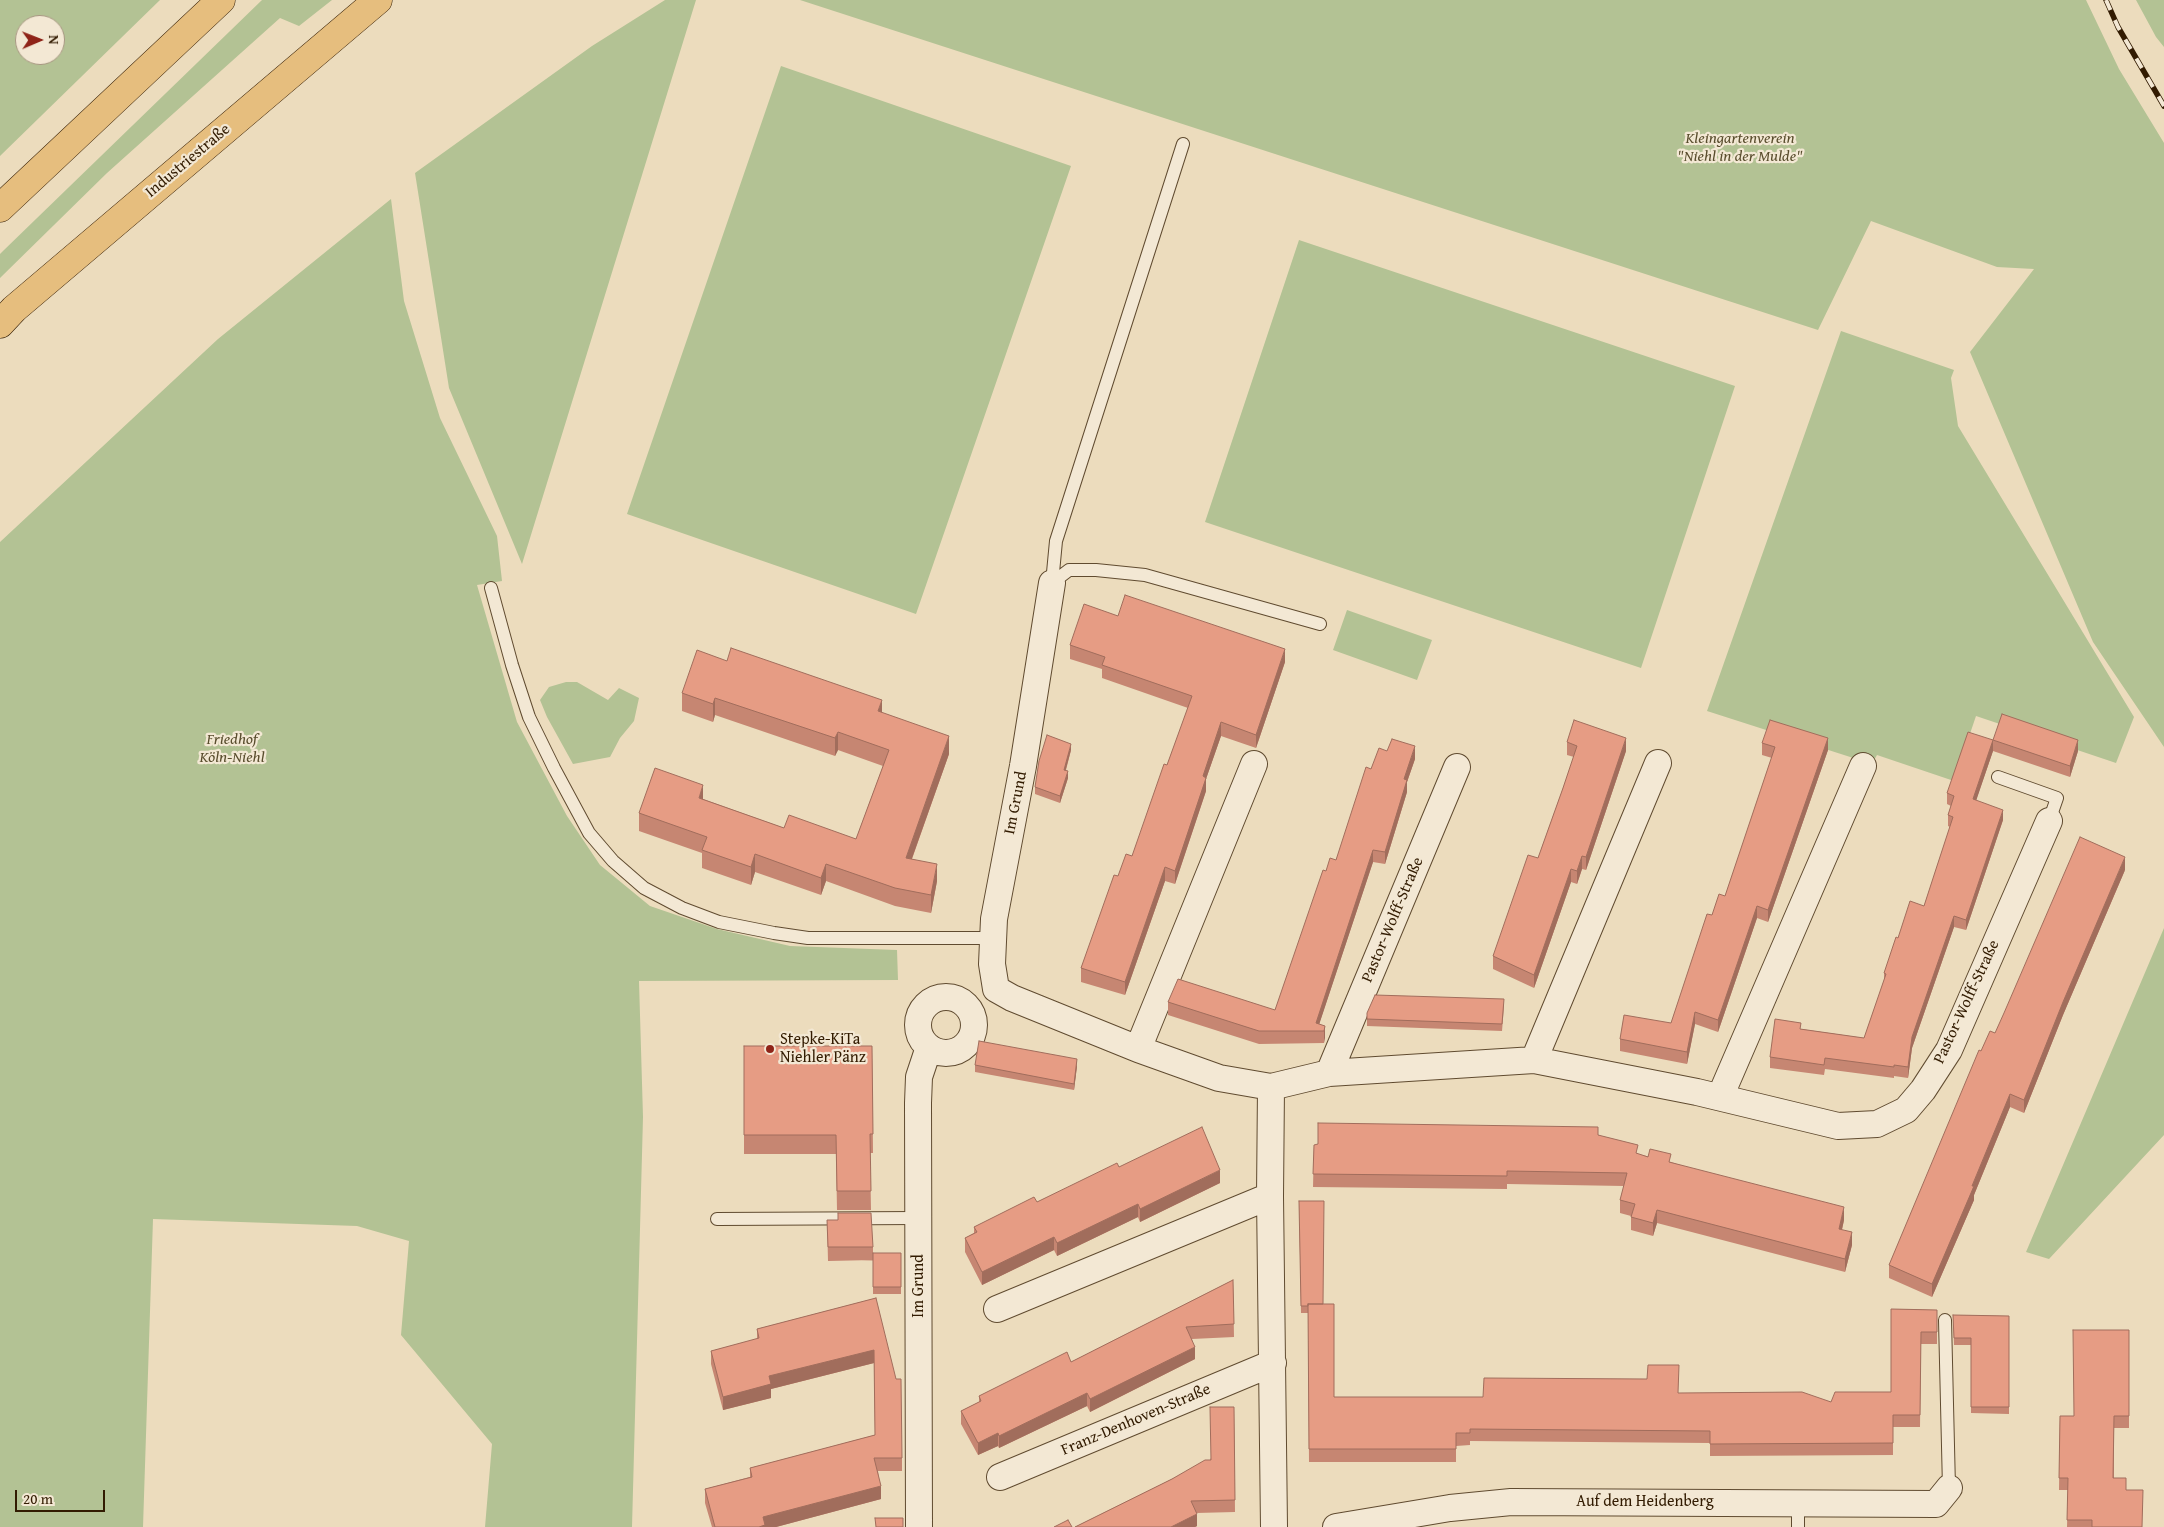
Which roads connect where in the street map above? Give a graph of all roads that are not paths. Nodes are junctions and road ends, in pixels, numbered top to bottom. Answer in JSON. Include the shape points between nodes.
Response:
{"nodes":[{"id":1,"x":220,"y":0,"type":"edge"},
{"id":2,"x":378,"y":0,"type":"edge"},
{"id":3,"x":1183,"y":144,"type":"dead end"},
{"id":4,"x":0,"y":208,"type":"edge"},
{"id":5,"x":0,"y":324,"type":"edge"},
{"id":6,"x":1052,"y":583,"type":"junction"},
{"id":7,"x":491,"y":588,"type":"dead end"},
{"id":8,"x":1320,"y":624,"type":"dead end"},
{"id":9,"x":1658,"y":763,"type":"dead end"},
{"id":10,"x":1254,"y":764,"type":"dead end"},
{"id":11,"x":1863,"y":766,"type":"dead end"},
{"id":12,"x":1457,"y":767,"type":"dead end"},
{"id":13,"x":1998,"y":777,"type":"dead end"},
{"id":14,"x":2049,"y":822,"type":"joint"},
{"id":15,"x":992,"y":938,"type":"junction"},
{"id":16,"x":996,"y":989,"type":"junction"},
{"id":17,"x":972,"y":1013,"type":"junction"},
{"id":18,"x":929,"y":1047,"type":"junction"},
{"id":19,"x":1138,"y":1049,"type":"junction"},
{"id":20,"x":1534,"y":1060,"type":"junction"},
{"id":21,"x":1329,"y":1074,"type":"junction"},
{"id":22,"x":1271,"y":1086,"type":"junction"},
{"id":23,"x":1720,"y":1097,"type":"junction"},
{"id":24,"x":1270,"y":1196,"type":"junction"},
{"id":25,"x":918,"y":1218,"type":"junction"},
{"id":26,"x":717,"y":1219,"type":"dead end"},
{"id":27,"x":997,"y":1309,"type":"dead end"},
{"id":28,"x":1945,"y":1320,"type":"dead end"},
{"id":29,"x":1273,"y":1363,"type":"junction"},
{"id":30,"x":1000,"y":1477,"type":"dead end"},
{"id":31,"x":1949,"y":1488,"type":"joint"},
{"id":32,"x":1798,"y":1515,"type":"edge"},
{"id":33,"x":920,"y":1527,"type":"edge"},
{"id":34,"x":1274,"y":1527,"type":"edge"},
{"id":35,"x":1336,"y":1527,"type":"edge"}],
"edges":[{"from":1,"to":4,"type":"highway"},
{"from":2,"to":5,"type":"highway","name":"Industriestraße"},
{"from":3,"to":6,"type":"lane","via":[[1056,541]]},
{"from":6,"to":8,"type":"lane","via":[[1069,570],[1145,575]]},
{"from":6,"to":15,"type":"street","name":"Im Grund","via":[[1024,766]]},
{"from":7,"to":15,"type":"lane","via":[[529,717],[554,768],[589,833],[612,862],[644,888],[682,908],[719,922],[774,934],[808,938]]},
{"from":9,"to":20,"type":"street"},
{"from":10,"to":19,"type":"street"},
{"from":11,"to":23,"type":"street"},
{"from":12,"to":21,"type":"street","name":"Pastor-Wolff-Straße"},
{"from":13,"to":14,"type":"lane","via":[[2057,798]]},
{"from":14,"to":23,"type":"street","name":"Pastor-Wolff-Straße","via":[[1948,1050],[1906,1110],[1878,1124],[1838,1126]]},
{"from":15,"to":16,"type":"street","name":"Im Grund"},
{"from":16,"to":17,"type":"street"},
{"from":16,"to":19,"type":"street","name":"Pastor-Wolff-Straße"},
{"from":17,"to":18,"type":"street","via":[[974,1032],[964,1047],[946,1053]]},
{"from":17,"to":18,"type":"street","via":[[967,1005],[951,997],[932,1000],[920,1013],[918,1023],[919,1032]]},
{"from":18,"to":25,"type":"street","name":"Im Grund","via":[[919,1077]]},
{"from":19,"to":22,"type":"street","name":"Pastor-Wolff-Straße","via":[[1219,1078]]},
{"from":20,"to":21,"type":"street","name":"Pastor-Wolff-Straße"},
{"from":20,"to":23,"type":"street","name":"Pastor-Wolff-Straße"},
{"from":21,"to":22,"type":"street","name":"Pastor-Wolff-Straße"},
{"from":22,"to":24,"type":"street"},
{"from":24,"to":27,"type":"street"},
{"from":24,"to":29,"type":"street"},
{"from":25,"to":26,"type":"lane"},
{"from":25,"to":33,"type":"street","name":"Im Grund"},
{"from":28,"to":31,"type":"lane"},
{"from":29,"to":30,"type":"street","name":"Franz-Denhoven-Straße"},
{"from":29,"to":34,"type":"street"},
{"from":31,"to":32,"type":"street","name":"Auf dem Heidenberg","via":[[1936,1504]]},
{"from":32,"to":35,"type":"street","name":"Auf dem Heidenberg","via":[[1511,1502],[1450,1508]]}]}
